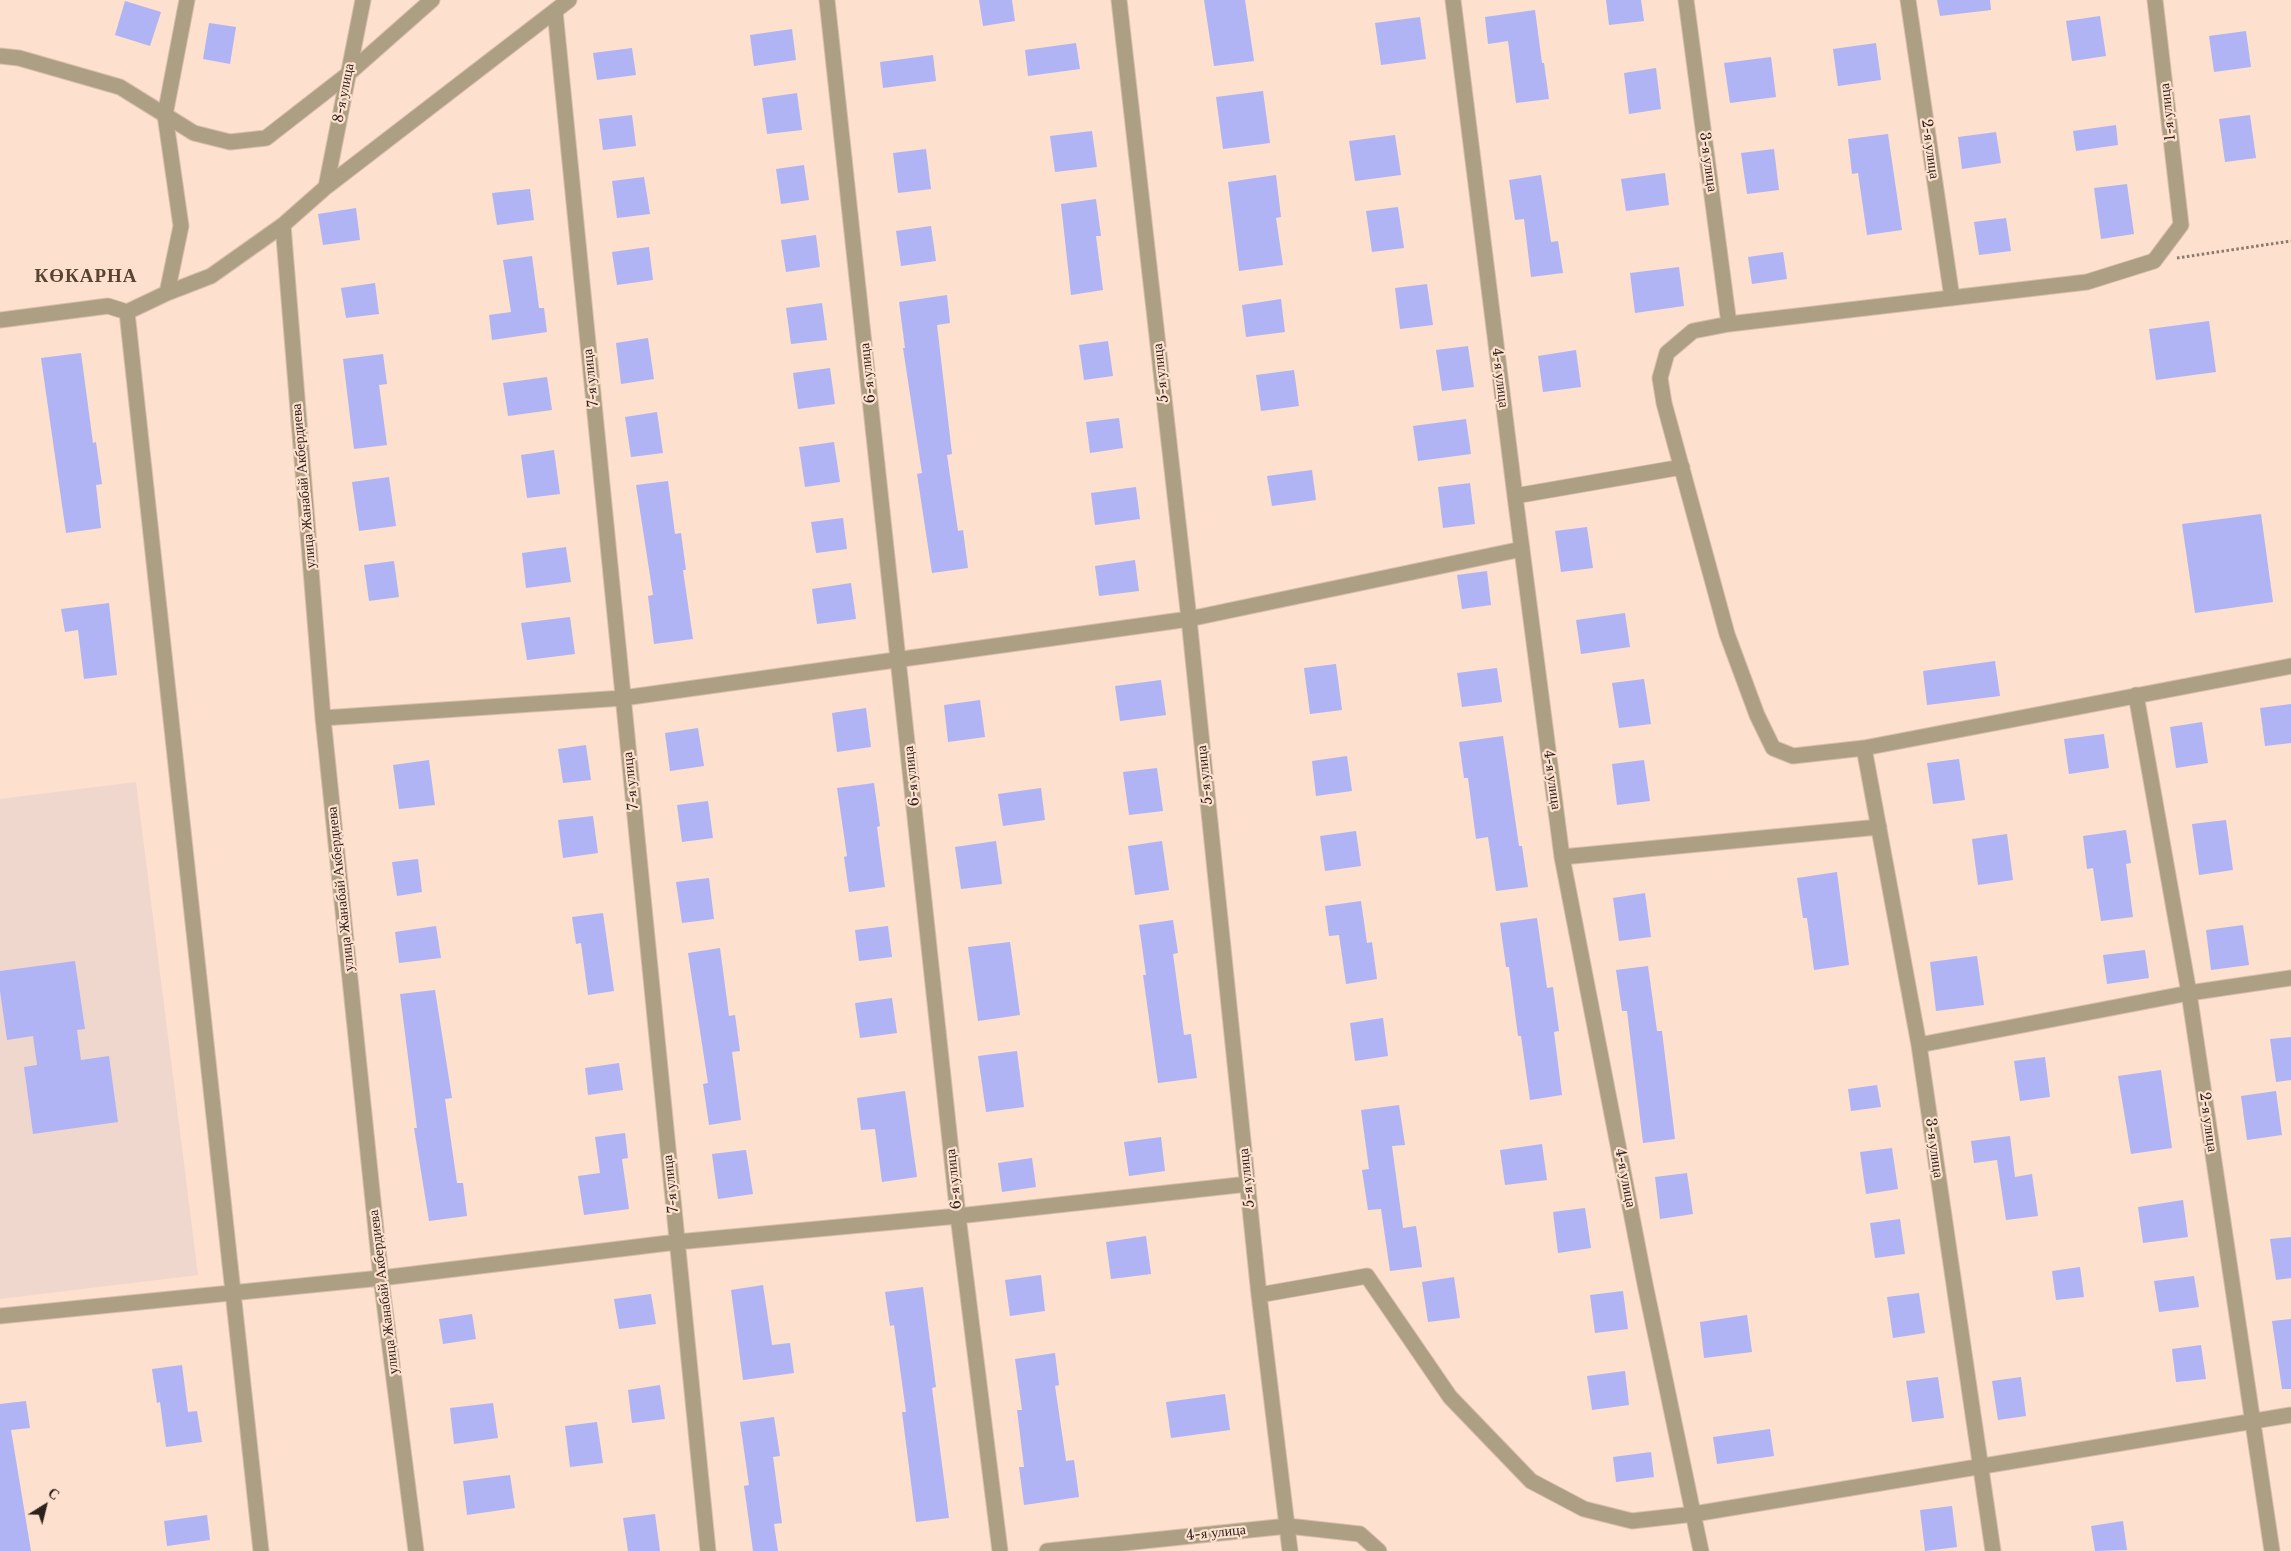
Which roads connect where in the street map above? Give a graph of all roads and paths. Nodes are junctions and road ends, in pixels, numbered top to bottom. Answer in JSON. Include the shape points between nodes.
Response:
{"nodes":[{"id":1,"x":187,"y":0,"type":"edge"},
{"id":2,"x":363,"y":0,"type":"edge"},
{"id":3,"x":432,"y":0,"type":"edge"},
{"id":4,"x":569,"y":0,"type":"edge"},
{"id":5,"x":827,"y":0,"type":"edge"},
{"id":6,"x":1119,"y":0,"type":"edge"},
{"id":7,"x":1453,"y":0,"type":"edge"},
{"id":8,"x":1686,"y":0,"type":"edge"},
{"id":9,"x":1908,"y":0,"type":"edge"},
{"id":10,"x":2156,"y":0,"type":"edge"},
{"id":11,"x":555,"y":11,"type":"junction"},
{"id":12,"x":0,"y":56,"type":"edge"},
{"id":13,"x":347,"y":75,"type":"junction"},
{"id":14,"x":165,"y":114,"type":"junction"},
{"id":15,"x":326,"y":187,"type":"junction"},
{"id":16,"x":283,"y":225,"type":"junction"},
{"id":17,"x":2291,"y":241,"type":"edge"},
{"id":18,"x":2154,"y":261,"type":"junction"},
{"id":19,"x":167,"y":293,"type":"junction"},
{"id":20,"x":1952,"y":298,"type":"junction"},
{"id":21,"x":127,"y":312,"type":"junction"},
{"id":22,"x":0,"y":320,"type":"edge"},
{"id":23,"x":1729,"y":324,"type":"junction"},
{"id":24,"x":1682,"y":467,"type":"junction"},
{"id":25,"x":1514,"y":496,"type":"junction"},
{"id":26,"x":1522,"y":549,"type":"junction"},
{"id":27,"x":1189,"y":619,"type":"junction"},
{"id":28,"x":899,"y":659,"type":"junction"},
{"id":29,"x":2291,"y":666,"type":"edge"},
{"id":30,"x":2136,"y":695,"type":"junction"},
{"id":31,"x":623,"y":698,"type":"junction"},
{"id":32,"x":323,"y":718,"type":"junction"},
{"id":33,"x":1864,"y":748,"type":"junction"},
{"id":34,"x":1878,"y":826,"type":"junction"},
{"id":35,"x":1562,"y":857,"type":"junction"},
{"id":36,"x":2291,"y":978,"type":"edge"},
{"id":37,"x":2189,"y":994,"type":"junction"},
{"id":38,"x":1919,"y":1045,"type":"junction"},
{"id":39,"x":1248,"y":1184,"type":"junction"},
{"id":40,"x":958,"y":1216,"type":"junction"},
{"id":41,"x":677,"y":1242,"type":"junction"},
{"id":42,"x":381,"y":1278,"type":"junction"},
{"id":43,"x":234,"y":1292,"type":"junction"},
{"id":44,"x":1259,"y":1295,"type":"junction"},
{"id":45,"x":0,"y":1316,"type":"edge"},
{"id":46,"x":2291,"y":1415,"type":"edge"},
{"id":47,"x":2252,"y":1422,"type":"junction"},
{"id":48,"x":1981,"y":1466,"type":"junction"},
{"id":49,"x":1694,"y":1514,"type":"junction"},
{"id":50,"x":1288,"y":1526,"type":"junction"},
{"id":51,"x":261,"y":1551,"type":"edge"},
{"id":52,"x":416,"y":1551,"type":"edge"},
{"id":53,"x":708,"y":1551,"type":"edge"},
{"id":54,"x":1000,"y":1551,"type":"edge"},
{"id":55,"x":1047,"y":1551,"type":"edge"},
{"id":56,"x":1290,"y":1551,"type":"edge"},
{"id":57,"x":1379,"y":1551,"type":"edge"},
{"id":58,"x":1701,"y":1551,"type":"edge"},
{"id":59,"x":1993,"y":1551,"type":"edge"},
{"id":60,"x":2272,"y":1551,"type":"edge"}],
"edges":[{"from":1,"to":14,"type":"street"},
{"from":2,"to":13,"type":"street","name":"8-я улица"},
{"from":3,"to":13,"type":"street"},
{"from":4,"to":11,"type":"street"},
{"from":5,"to":28,"type":"street","name":"6-я улица"},
{"from":6,"to":27,"type":"street","name":"5-я улица"},
{"from":7,"to":25,"type":"street","name":"4-я улица"},
{"from":8,"to":23,"type":"street","name":"3-я улица"},
{"from":9,"to":20,"type":"street","name":"2-я улица"},
{"from":10,"to":18,"type":"street","name":"1-я улица","via":[[2181,225]]},
{"from":11,"to":15,"type":"street"},
{"from":11,"to":31,"type":"street","name":"7-я улица"},
{"from":12,"to":14,"type":"street","via":[[19,58],[120,87]]},
{"from":13,"to":14,"type":"street","via":[[266,138],[230,142],[194,133]]},
{"from":13,"to":15,"type":"street","name":"8-я улица"},
{"from":14,"to":19,"type":"street","via":[[182,226]]},
{"from":15,"to":16,"type":"street"},
{"from":16,"to":19,"type":"street","via":[[211,276]]},
{"from":16,"to":32,"type":"street","name":"улица Жанабай Акбердиева"},
{"from":17,"to":18,"type":"path"},
{"from":18,"to":20,"type":"street","via":[[2087,282]]},
{"from":19,"to":21,"type":"street"},
{"from":20,"to":23,"type":"street"},
{"from":21,"to":22,"type":"street","via":[[108,306]]},
{"from":21,"to":43,"type":"street"},
{"from":23,"to":24,"type":"street","via":[[1693,331],[1667,353],[1660,378]]},
{"from":24,"to":25,"type":"street"},
{"from":24,"to":33,"type":"street","via":[[1727,634],[1773,748],[1792,756]]},
{"from":25,"to":26,"type":"street","name":"4-я улица"},
{"from":26,"to":27,"type":"street"},
{"from":26,"to":35,"type":"street","name":"4-я улица"},
{"from":27,"to":28,"type":"street"},
{"from":27,"to":39,"type":"street","name":"5-я улица"},
{"from":28,"to":31,"type":"street"},
{"from":28,"to":40,"type":"street","name":"6-я улица"},
{"from":29,"to":30,"type":"street"},
{"from":30,"to":33,"type":"street"},
{"from":30,"to":37,"type":"street","name":"2-я улица"},
{"from":31,"to":32,"type":"street"},
{"from":31,"to":41,"type":"street","name":"7-я улица"},
{"from":32,"to":42,"type":"street","name":"улица Жанабай Акбердиева"},
{"from":33,"to":34,"type":"street","name":"3-я улица"},
{"from":34,"to":35,"type":"street"},
{"from":34,"to":38,"type":"street","name":"3-я улица"},
{"from":35,"to":49,"type":"street","name":"4-я улица","via":[[1645,1284]]},
{"from":36,"to":37,"type":"street"},
{"from":37,"to":38,"type":"street"},
{"from":37,"to":47,"type":"street","name":"2-я улица"},
{"from":38,"to":48,"type":"street","name":"3-я улица"},
{"from":39,"to":40,"type":"street"},
{"from":39,"to":44,"type":"street","name":"5-я улица"},
{"from":40,"to":41,"type":"street"},
{"from":40,"to":54,"type":"street","name":"6-я улица"},
{"from":41,"to":42,"type":"street"},
{"from":41,"to":53,"type":"street","name":"7-я улица"},
{"from":42,"to":43,"type":"street"},
{"from":42,"to":52,"type":"street","name":"улица Жанабай Акбердиева"},
{"from":43,"to":45,"type":"street"},
{"from":43,"to":51,"type":"street"},
{"from":44,"to":49,"type":"street","via":[[1367,1276],[1450,1397],[1530,1481],[1584,1509],[1632,1521]]},
{"from":44,"to":50,"type":"street","name":"5-я улица"},
{"from":46,"to":47,"type":"street"},
{"from":47,"to":48,"type":"street"},
{"from":47,"to":60,"type":"street","name":"2-я улица"},
{"from":48,"to":49,"type":"street"},
{"from":48,"to":59,"type":"street","name":"3-я улица"},
{"from":49,"to":58,"type":"street","name":"4-я улица"},
{"from":50,"to":55,"type":"street","name":"4-я улица"},
{"from":50,"to":56,"type":"street","name":"5-я улица"},
{"from":50,"to":57,"type":"street","name":"4-я улица","via":[[1360,1534]]}]}
